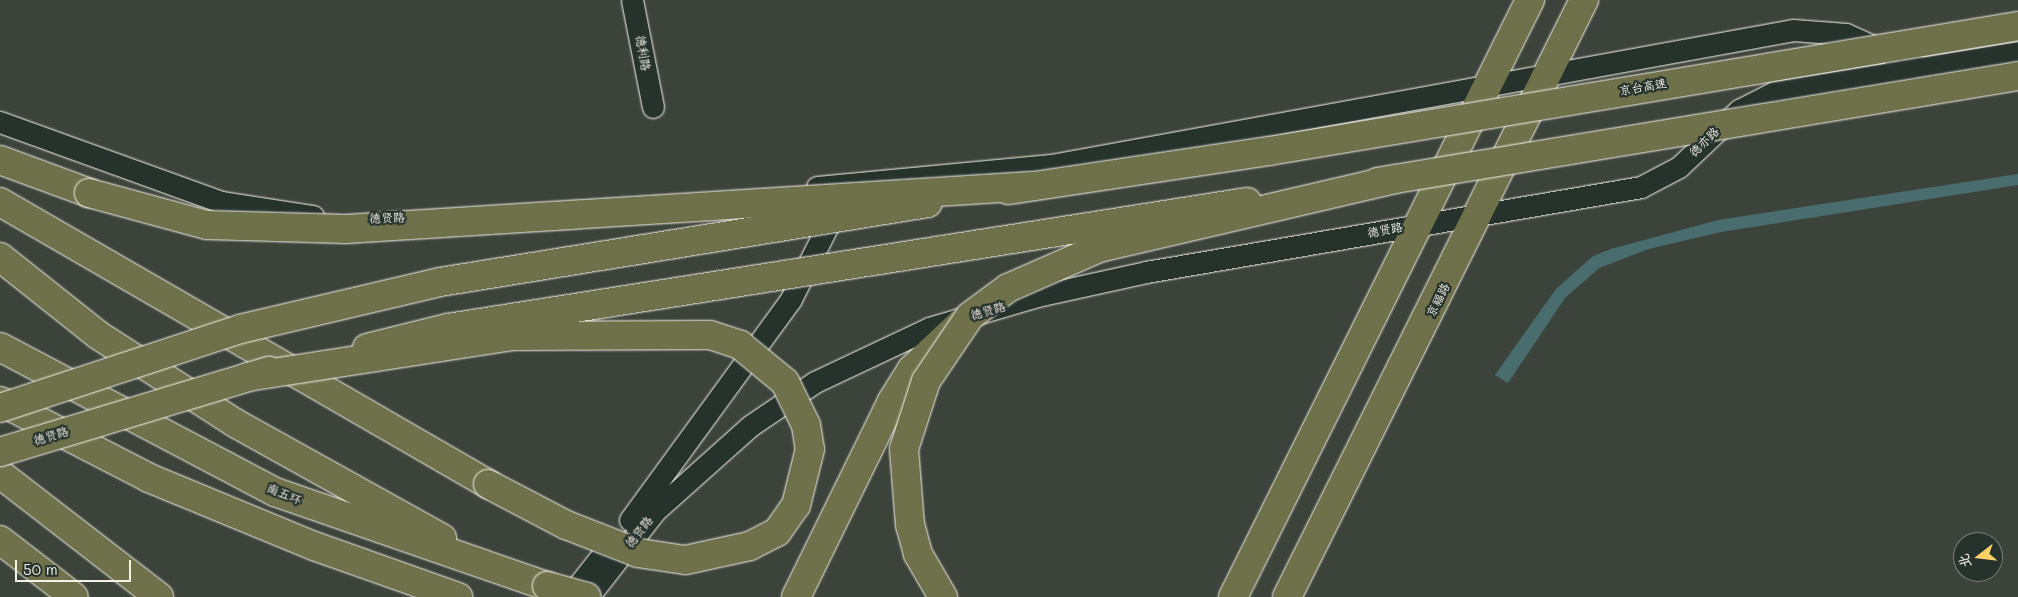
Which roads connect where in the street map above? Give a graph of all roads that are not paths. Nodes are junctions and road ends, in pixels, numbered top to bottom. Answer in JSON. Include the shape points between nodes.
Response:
{"nodes":[{"id":1,"x":632,"y":0,"type":"edge"},
{"id":2,"x":1530,"y":0,"type":"edge"},
{"id":3,"x":1584,"y":0,"type":"edge"},
{"id":4,"x":2018,"y":26,"type":"edge"},
{"id":5,"x":2018,"y":52,"type":"edge"},
{"id":6,"x":1926,"y":70,"type":"junction"},
{"id":7,"x":1547,"y":74,"type":"junction"},
{"id":8,"x":2018,"y":76,"type":"edge"},
{"id":9,"x":1487,"y":85,"type":"junction"},
{"id":10,"x":653,"y":107,"type":"dead end"},
{"id":11,"x":0,"y":122,"type":"edge"},
{"id":12,"x":0,"y":160,"type":"edge"},
{"id":13,"x":1394,"y":179,"type":"junction"},
{"id":14,"x":848,"y":184,"type":"junction"},
{"id":15,"x":1032,"y":186,"type":"junction"},
{"id":16,"x":0,"y":202,"type":"edge"},
{"id":17,"x":1482,"y":213,"type":"junction"},
{"id":18,"x":1418,"y":224,"type":"junction"},
{"id":19,"x":0,"y":257,"type":"edge"},
{"id":20,"x":970,"y":316,"type":"junction"},
{"id":21,"x":0,"y":346,"type":"edge"},
{"id":22,"x":247,"y":376,"type":"junction"},
{"id":23,"x":0,"y":401,"type":"edge"},
{"id":24,"x":0,"y":408,"type":"edge"},
{"id":25,"x":0,"y":452,"type":"edge"},
{"id":26,"x":0,"y":474,"type":"edge"},
{"id":27,"x":0,"y":540,"type":"edge"},
{"id":28,"x":507,"y":574,"type":"junction"},
{"id":29,"x":558,"y":591,"type":"edge"},
{"id":30,"x":74,"y":597,"type":"edge"},
{"id":31,"x":159,"y":597,"type":"edge"},
{"id":32,"x":458,"y":597,"type":"edge"},
{"id":33,"x":587,"y":597,"type":"edge"},
{"id":34,"x":796,"y":597,"type":"edge"},
{"id":35,"x":943,"y":597,"type":"edge"},
{"id":36,"x":1233,"y":597,"type":"edge"},
{"id":37,"x":1286,"y":597,"type":"edge"}],
"edges":[{"from":1,"to":10,"type":"street","name":"德利路"},
{"from":2,"to":9,"type":"highway"},
{"from":3,"to":7,"type":"highway","name":"京福路"},
{"from":4,"to":15,"type":"highway","name":"京台高速","bridge":true,"via":[[1268,151]]},
{"from":5,"to":6,"type":"street","name":"德亦路"},
{"from":6,"to":7,"type":"street","via":[[1846,34],[1813,28]]},
{"from":6,"to":17,"type":"street","name":"德亦路","via":[[1774,92],[1739,110],[1661,180]]},
{"from":7,"to":9,"type":"street","name":"德贤路"},
{"from":7,"to":17,"type":"highway","name":"京福路"},
{"from":8,"to":13,"type":"highway","bridge":true},
{"from":9,"to":14,"type":"street","name":"德贤路","via":[[1050,165]]},
{"from":9,"to":18,"type":"highway"},
{"from":11,"to":14,"type":"street","name":"德贤路","via":[[203,196],[301,216],[373,219],[456,215]]},
{"from":12,"to":15,"type":"highway","bridge":true,"via":[[89,193],[207,225],[346,229]]},
{"from":13,"to":20,"type":"highway","bridge":true,"via":[[1099,248],[1008,288]]},
{"from":13,"to":22,"type":"highway","name":"德贤路","bridge":true,"via":[[448,328]]},
{"from":14,"to":29,"type":"street","name":"德贤路","via":[[792,299],[649,497]]},
{"from":15,"to":24,"type":"highway","bridge":true,"via":[[440,282],[240,329]]},
{"from":16,"to":22,"type":"highway","bridge":true,"via":[[488,484],[566,525],[620,546],[685,560],[750,546],[777,532],[796,505],[810,449],[806,425],[786,382],[740,345],[710,335],[513,336]]},
{"from":17,"to":18,"type":"street","name":"德贤路"},
{"from":17,"to":37,"type":"highway","name":"京福路"},
{"from":18,"to":33,"type":"street","name":"德贤路","via":[[1037,296],[929,328],[875,352],[815,382],[750,426],[655,511]]},
{"from":18,"to":36,"type":"highway"},
{"from":19,"to":28,"type":"highway","via":[[98,334],[234,423]]},
{"from":20,"to":34,"type":"highway","bridge":true,"via":[[912,368],[892,401]]},
{"from":20,"to":35,"type":"highway","bridge":true,"via":[[926,381],[904,449],[910,525],[918,554]]},
{"from":21,"to":28,"type":"highway","name":"南五环","via":[[275,492]]},
{"from":22,"to":25,"type":"highway","name":"德贤路","bridge":true},
{"from":23,"to":32,"type":"highway","via":[[149,478],[314,546]]},
{"from":26,"to":31,"type":"highway"},
{"from":27,"to":30,"type":"highway"},
{"from":28,"to":29,"type":"highway","name":"南五环"},
{"from":29,"to":33,"type":"highway","name":"南五环","bridge":true}]}
